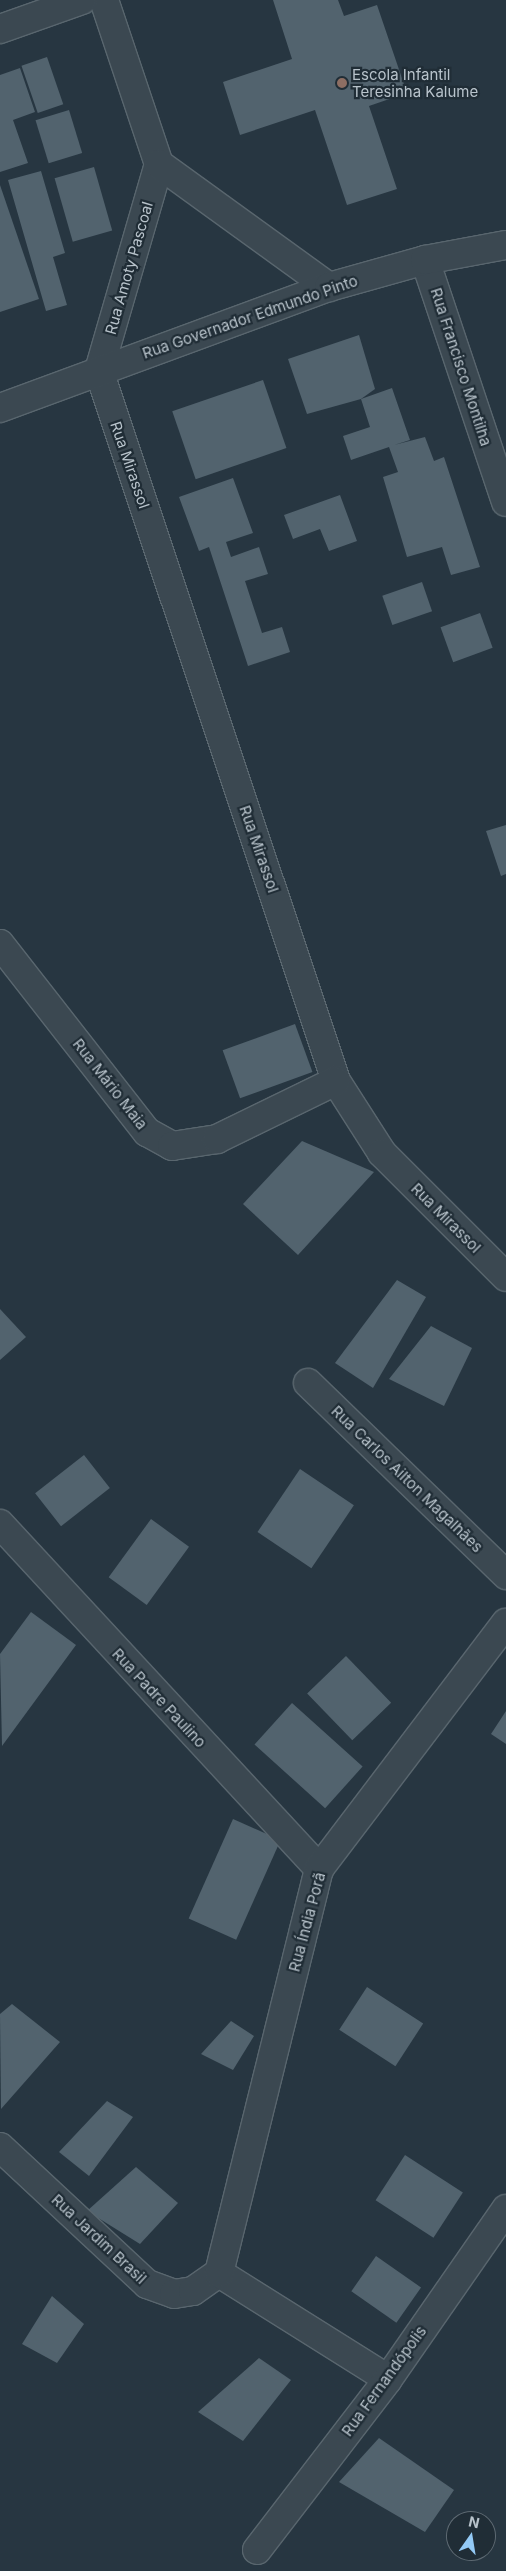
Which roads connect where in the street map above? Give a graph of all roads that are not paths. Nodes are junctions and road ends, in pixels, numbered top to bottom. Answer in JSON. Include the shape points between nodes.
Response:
{"nodes":[{"id":1,"x":82,"y":0,"type":"edge"},
{"id":2,"x":104,"y":0,"type":"edge"},
{"id":3,"x":0,"y":29,"type":"edge"},
{"id":4,"x":160,"y":164,"type":"junction"},
{"id":5,"x":506,"y":245,"type":"edge"},
{"id":6,"x":425,"y":260,"type":"junction"},
{"id":7,"x":329,"y":287,"type":"junction"},
{"id":8,"x":99,"y":371,"type":"junction"},
{"id":9,"x":0,"y":408,"type":"edge"},
{"id":10,"x":506,"y":502,"type":"edge"},
{"id":11,"x":0,"y":944,"type":"edge"},
{"id":12,"x":336,"y":1081,"type":"junction"},
{"id":13,"x":506,"y":1277,"type":"edge"},
{"id":14,"x":308,"y":1383,"type":"dead end"},
{"id":15,"x":0,"y":1524,"type":"edge"},
{"id":16,"x":506,"y":1575,"type":"edge"},
{"id":17,"x":506,"y":1623,"type":"edge"},
{"id":18,"x":319,"y":1869,"type":"junction"},
{"id":19,"x":0,"y":2147,"type":"edge"},
{"id":20,"x":506,"y":2209,"type":"edge"},
{"id":21,"x":219,"y":2273,"type":"junction"},
{"id":22,"x":388,"y":2379,"type":"junction"},
{"id":23,"x":257,"y":2550,"type":"dead end"}],
"edges":[{"from":1,"to":3,"type":"street"},
{"from":2,"to":4,"type":"street"},
{"from":4,"to":7,"type":"street"},
{"from":4,"to":8,"type":"street","name":"Rua Amoty Pascoal"},
{"from":5,"to":6,"type":"street","name":"Rua Governador Edmundo Pinto"},
{"from":6,"to":7,"type":"street","name":"Rua Governador Edmundo Pinto"},
{"from":6,"to":10,"type":"street","name":"Rua Francisco Montilha"},
{"from":7,"to":8,"type":"street","name":"Rua Governador Edmundo Pinto"},
{"from":8,"to":9,"type":"street","name":"Rua Governador Edmundo Pinto"},
{"from":8,"to":12,"type":"street","name":"Rua Mirassol"},
{"from":11,"to":12,"type":"street","name":"Rua Mário Maia","via":[[147,1132],[172,1146],[216,1139]]},
{"from":12,"to":13,"type":"street","name":"Rua Mirassol","via":[[382,1153]]},
{"from":14,"to":16,"type":"street","name":"Rua Carlos Ailton Magalhães"},
{"from":15,"to":18,"type":"street","name":"Rua Padre Paulino"},
{"from":17,"to":18,"type":"street","name":"Rua Índia Porã"},
{"from":18,"to":21,"type":"street","name":"Rua Índia Porã"},
{"from":19,"to":21,"type":"street","name":"Rua Jardim Brasil","via":[[147,2284],[174,2294],[193,2291]]},
{"from":20,"to":22,"type":"street","name":"Rua Fernandópolis"},
{"from":21,"to":22,"type":"street"},
{"from":22,"to":23,"type":"street","name":"Rua Fernandópolis"}]}
